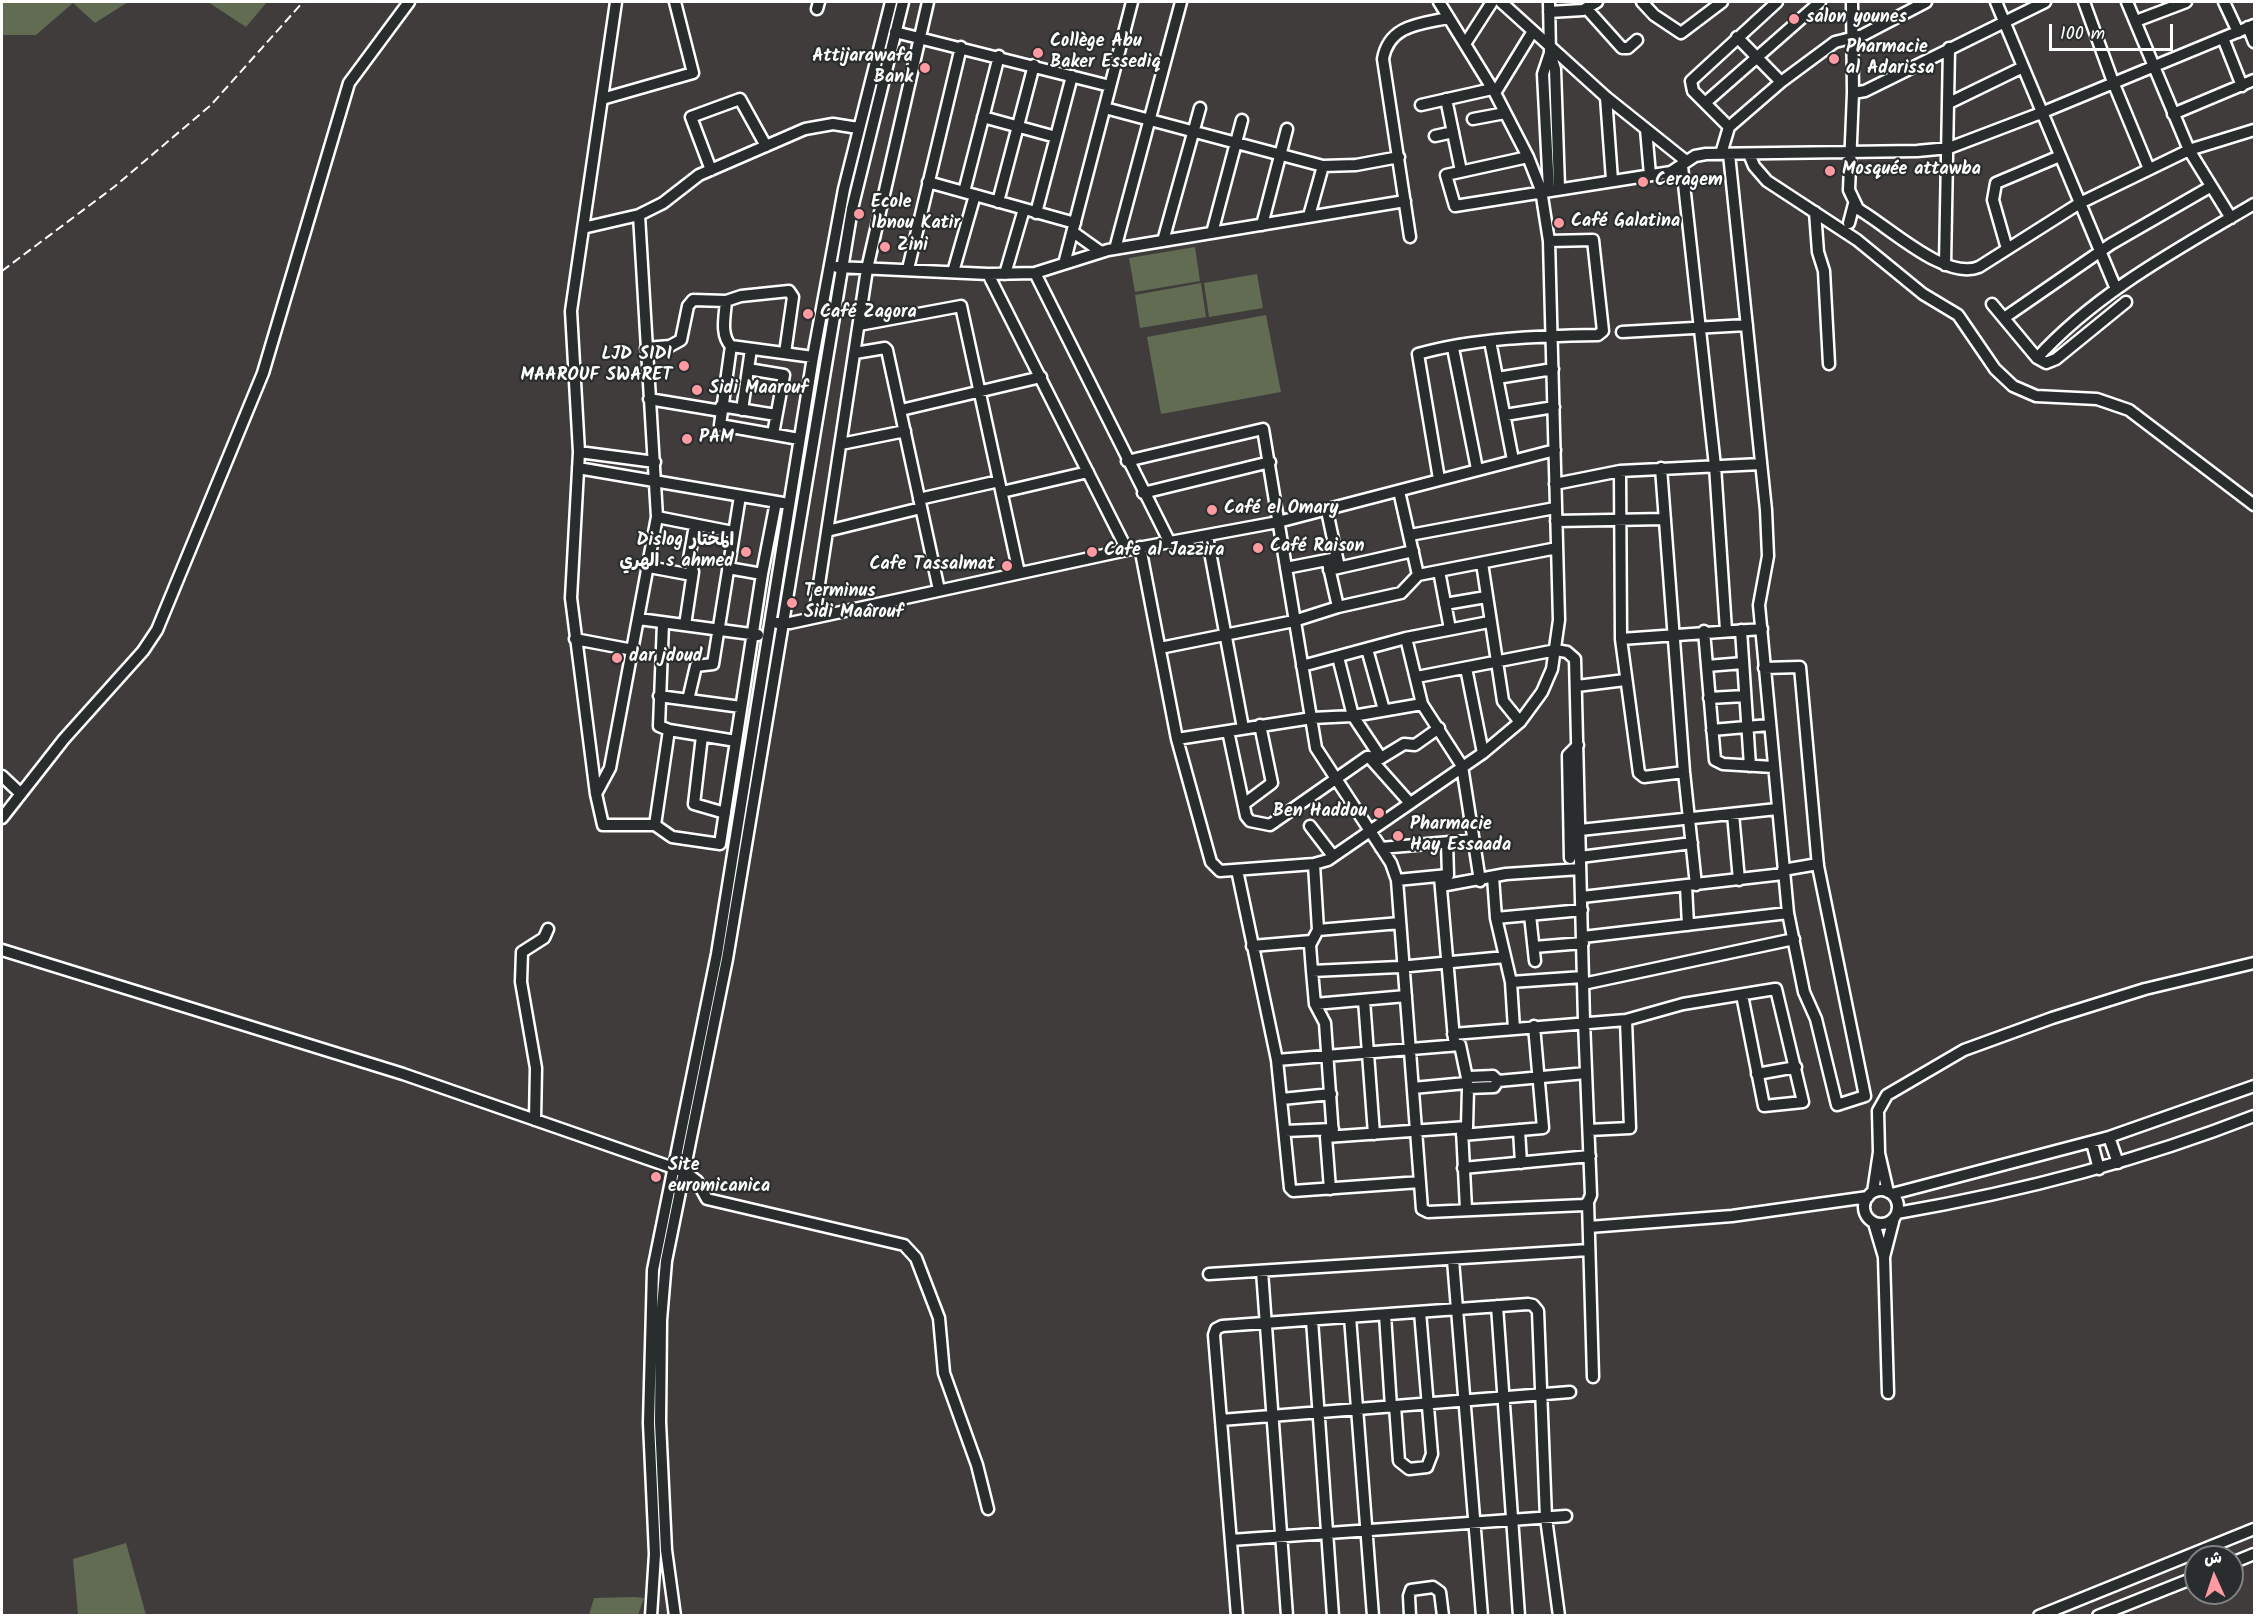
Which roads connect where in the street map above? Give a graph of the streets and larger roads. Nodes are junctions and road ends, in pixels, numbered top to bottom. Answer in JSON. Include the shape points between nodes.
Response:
{"nodes":[{"id":1,"x":409,"y":2,"type":"edge"},
{"id":2,"x":616,"y":2,"type":"edge"},
{"id":3,"x":675,"y":2,"type":"edge"},
{"id":4,"x":891,"y":2,"type":"edge"},
{"id":5,"x":903,"y":2,"type":"edge"},
{"id":6,"x":928,"y":2,"type":"edge"},
{"id":7,"x":1132,"y":2,"type":"edge"},
{"id":8,"x":1181,"y":2,"type":"edge"},
{"id":9,"x":1439,"y":2,"type":"edge"},
{"id":10,"x":1492,"y":2,"type":"edge"},
{"id":11,"x":1501,"y":2,"type":"edge"},
{"id":12,"x":1597,"y":2,"type":"edge"},
{"id":13,"x":1642,"y":2,"type":"edge"},
{"id":14,"x":1722,"y":2,"type":"edge"},
{"id":15,"x":1777,"y":2,"type":"edge"},
{"id":16,"x":1820,"y":2,"type":"edge"},
{"id":17,"x":1852,"y":2,"type":"edge"},
{"id":18,"x":1926,"y":2,"type":"edge"},
{"id":19,"x":1996,"y":2,"type":"edge"},
{"id":20,"x":2045,"y":2,"type":"edge"},
{"id":21,"x":2085,"y":2,"type":"edge"},
{"id":22,"x":2127,"y":2,"type":"edge"},
{"id":23,"x":2186,"y":2,"type":"edge"},
{"id":24,"x":2224,"y":2,"type":"edge"},
{"id":25,"x":1549,"y":7,"type":"edge"},
{"id":26,"x":1587,"y":9,"type":"junction"},
{"id":27,"x":1448,"y":18,"type":"junction"},
{"id":28,"x":2004,"y":21,"type":"junction"},
{"id":29,"x":2136,"y":21,"type":"junction"},
{"id":30,"x":2247,"y":28,"type":"edge"},
{"id":31,"x":1533,"y":31,"type":"junction"},
{"id":32,"x":895,"y":32,"type":"junction"},
{"id":33,"x":1737,"y":36,"type":"junction"},
{"id":34,"x":918,"y":37,"type":"junction"},
{"id":35,"x":1852,"y":37,"type":"junction"},
{"id":36,"x":2223,"y":38,"type":"junction"},
{"id":37,"x":1637,"y":40,"type":"dead end"},
{"id":38,"x":2254,"y":42,"type":"edge"},
{"id":39,"x":1465,"y":44,"type":"junction"},
{"id":40,"x":961,"y":47,"type":"junction"},
{"id":41,"x":1949,"y":48,"type":"junction"},
{"id":42,"x":1550,"y":50,"type":"junction"},
{"id":43,"x":999,"y":56,"type":"junction"},
{"id":44,"x":1756,"y":56,"type":"junction"},
{"id":45,"x":1034,"y":65,"type":"junction"},
{"id":46,"x":2154,"y":66,"type":"junction"},
{"id":47,"x":2023,"y":67,"type":"junction"},
{"id":48,"x":1072,"y":76,"type":"junction"},
{"id":49,"x":2254,"y":81,"type":"edge"},
{"id":50,"x":1781,"y":82,"type":"junction"},
{"id":51,"x":2113,"y":82,"type":"junction"},
{"id":52,"x":1110,"y":86,"type":"junction"},
{"id":53,"x":2242,"y":86,"type":"junction"},
{"id":54,"x":1493,"y":91,"type":"junction"},
{"id":55,"x":1853,"y":93,"type":"junction"},
{"id":56,"x":1606,"y":97,"type":"junction"},
{"id":57,"x":602,"y":99,"type":"junction"},
{"id":58,"x":1446,"y":99,"type":"junction"},
{"id":59,"x":1705,"y":103,"type":"junction"},
{"id":60,"x":1949,"y":103,"type":"junction"},
{"id":61,"x":1421,"y":105,"type":"dead end"},
{"id":62,"x":1105,"y":108,"type":"junction"},
{"id":63,"x":1200,"y":108,"type":"dead end"},
{"id":64,"x":1505,"y":113,"type":"junction"},
{"id":65,"x":2042,"y":113,"type":"junction"},
{"id":66,"x":2173,"y":114,"type":"junction"},
{"id":67,"x":983,"y":117,"type":"junction"},
{"id":68,"x":1473,"y":119,"type":"dead end"},
{"id":69,"x":1242,"y":120,"type":"dead end"},
{"id":70,"x":1150,"y":121,"type":"junction"},
{"id":71,"x":1018,"y":127,"type":"junction"},
{"id":72,"x":1729,"y":127,"type":"junction"},
{"id":73,"x":858,"y":128,"type":"junction"},
{"id":74,"x":1287,"y":129,"type":"dead end"},
{"id":75,"x":1646,"y":129,"type":"junction"},
{"id":76,"x":2254,"y":130,"type":"edge"},
{"id":77,"x":1453,"y":132,"type":"junction"},
{"id":78,"x":1193,"y":133,"type":"junction"},
{"id":79,"x":1435,"y":136,"type":"dead end"},
{"id":80,"x":1056,"y":137,"type":"junction"},
{"id":81,"x":1236,"y":144,"type":"junction"},
{"id":82,"x":766,"y":146,"type":"junction"},
{"id":83,"x":1949,"y":148,"type":"junction"},
{"id":84,"x":2189,"y":150,"type":"junction"},
{"id":85,"x":1851,"y":152,"type":"junction"},
{"id":86,"x":1725,"y":154,"type":"junction"},
{"id":87,"x":1749,"y":154,"type":"junction"},
{"id":88,"x":1280,"y":155,"type":"junction"},
{"id":89,"x":2060,"y":156,"type":"junction"},
{"id":90,"x":1399,"y":157,"type":"junction"},
{"id":91,"x":1528,"y":157,"type":"junction"},
{"id":92,"x":1684,"y":163,"type":"junction"},
{"id":93,"x":1323,"y":166,"type":"junction"},
{"id":94,"x":2149,"y":169,"type":"junction"},
{"id":95,"x":711,"y":170,"type":"junction"},
{"id":96,"x":1461,"y":171,"type":"junction"},
{"id":97,"x":1650,"y":175,"type":"junction"},
{"id":98,"x":1612,"y":180,"type":"junction"},
{"id":99,"x":928,"y":182,"type":"junction"},
{"id":100,"x":2210,"y":187,"type":"junction"},
{"id":101,"x":1550,"y":189,"type":"junction"},
{"id":102,"x":964,"y":192,"type":"junction"},
{"id":103,"x":975,"y":195,"type":"junction"},
{"id":104,"x":1405,"y":201,"type":"junction"},
{"id":105,"x":998,"y":202,"type":"junction"},
{"id":106,"x":2080,"y":203,"type":"junction"},
{"id":107,"x":1854,"y":204,"type":"junction"},
{"id":108,"x":2254,"y":204,"type":"edge"},
{"id":109,"x":1024,"y":209,"type":"junction"},
{"id":110,"x":1815,"y":212,"type":"junction"},
{"id":111,"x":1036,"y":213,"type":"junction"},
{"id":112,"x":639,"y":215,"type":"junction"},
{"id":113,"x":1309,"y":216,"type":"junction"},
{"id":114,"x":2232,"y":218,"type":"junction"},
{"id":115,"x":1849,"y":224,"type":"dead end"},
{"id":116,"x":1262,"y":225,"type":"junction"},
{"id":117,"x":584,"y":228,"type":"junction"},
{"id":118,"x":1074,"y":228,"type":"junction"},
{"id":119,"x":1212,"y":233,"type":"junction"},
{"id":120,"x":1410,"y":237,"type":"dead end"},
{"id":121,"x":1163,"y":241,"type":"junction"},
{"id":122,"x":1550,"y":241,"type":"junction"},
{"id":123,"x":1115,"y":249,"type":"junction"},
{"id":124,"x":2007,"y":249,"type":"junction"},
{"id":125,"x":1101,"y":252,"type":"junction"},
{"id":126,"x":2100,"y":253,"type":"junction"},
{"id":127,"x":1064,"y":264,"type":"junction"},
{"id":128,"x":1945,"y":266,"type":"junction"},
{"id":129,"x":836,"y":267,"type":"junction"},
{"id":130,"x":867,"y":269,"type":"junction"},
{"id":131,"x":908,"y":269,"type":"junction"},
{"id":132,"x":953,"y":272,"type":"junction"},
{"id":133,"x":1035,"y":273,"type":"junction"},
{"id":134,"x":988,"y":274,"type":"junction"},
{"id":135,"x":1005,"y":274,"type":"junction"},
{"id":136,"x":2116,"y":289,"type":"junction"},
{"id":137,"x":726,"y":302,"type":"junction"},
{"id":138,"x":2126,"y":302,"type":"dead end"},
{"id":139,"x":1992,"y":304,"type":"dead end"},
{"id":140,"x":2004,"y":318,"type":"junction"},
{"id":141,"x":859,"y":325,"type":"junction"},
{"id":142,"x":1746,"y":325,"type":"junction"},
{"id":143,"x":1700,"y":327,"type":"junction"},
{"id":144,"x":1622,"y":332,"type":"dead end"},
{"id":145,"x":1551,"y":335,"type":"junction"},
{"id":146,"x":1490,"y":341,"type":"junction"},
{"id":147,"x":731,"y":346,"type":"junction"},
{"id":148,"x":646,"y":348,"type":"junction"},
{"id":149,"x":1453,"y":348,"type":"junction"},
{"id":150,"x":751,"y":349,"type":"junction"},
{"id":151,"x":785,"y":353,"type":"junction"},
{"id":152,"x":855,"y":353,"type":"junction"},
{"id":153,"x":813,"y":357,"type":"junction"},
{"id":154,"x":2037,"y":358,"type":"junction"},
{"id":155,"x":1829,"y":364,"type":"dead end"},
{"id":156,"x":748,"y":369,"type":"junction"},
{"id":157,"x":1553,"y":369,"type":"junction"},
{"id":158,"x":1041,"y":377,"type":"junction"},
{"id":159,"x":1497,"y":378,"type":"junction"},
{"id":160,"x":979,"y":393,"type":"junction"},
{"id":161,"x":649,"y":399,"type":"junction"},
{"id":162,"x":1554,"y":407,"type":"junction"},
{"id":163,"x":721,"y":409,"type":"junction"},
{"id":164,"x":742,"y":410,"type":"junction"},
{"id":165,"x":901,"y":410,"type":"junction"},
{"id":166,"x":776,"y":415,"type":"junction"},
{"id":167,"x":1505,"y":415,"type":"junction"},
{"id":168,"x":905,"y":431,"type":"junction"},
{"id":169,"x":773,"y":434,"type":"junction"},
{"id":170,"x":800,"y":439,"type":"junction"},
{"id":171,"x":841,"y":444,"type":"junction"},
{"id":172,"x":1555,"y":450,"type":"junction"},
{"id":173,"x":579,"y":452,"type":"junction"},
{"id":174,"x":1513,"y":460,"type":"junction"},
{"id":175,"x":1127,"y":461,"type":"junction"},
{"id":176,"x":655,"y":462,"type":"junction"},
{"id":177,"x":1270,"y":462,"type":"junction"},
{"id":178,"x":1761,"y":464,"type":"junction"},
{"id":179,"x":1714,"y":466,"type":"junction"},
{"id":180,"x":578,"y":468,"type":"junction"},
{"id":181,"x":1661,"y":468,"type":"junction"},
{"id":182,"x":1477,"y":469,"type":"junction"},
{"id":183,"x":1620,"y":471,"type":"junction"},
{"id":184,"x":1088,"y":472,"type":"junction"},
{"id":185,"x":1440,"y":479,"type":"junction"},
{"id":186,"x":657,"y":481,"type":"junction"},
{"id":187,"x":1555,"y":484,"type":"junction"},
{"id":188,"x":1001,"y":486,"type":"junction"},
{"id":189,"x":1399,"y":491,"type":"junction"},
{"id":190,"x":1143,"y":492,"type":"junction"},
{"id":191,"x":740,"y":496,"type":"junction"},
{"id":192,"x":794,"y":499,"type":"junction"},
{"id":193,"x":776,"y":502,"type":"junction"},
{"id":194,"x":920,"y":504,"type":"junction"},
{"id":195,"x":2254,"y":505,"type":"edge"},
{"id":196,"x":1555,"y":508,"type":"junction"},
{"id":197,"x":1327,"y":511,"type":"junction"},
{"id":198,"x":657,"y":517,"type":"junction"},
{"id":199,"x":1620,"y":519,"type":"junction"},
{"id":200,"x":1665,"y":519,"type":"junction"},
{"id":201,"x":1556,"y":521,"type":"junction"},
{"id":202,"x":1278,"y":522,"type":"junction"},
{"id":203,"x":695,"y":525,"type":"junction"},
{"id":204,"x":827,"y":531,"type":"junction"},
{"id":205,"x":733,"y":532,"type":"junction"},
{"id":206,"x":1207,"y":536,"type":"junction"},
{"id":207,"x":1410,"y":536,"type":"junction"},
{"id":208,"x":1170,"y":543,"type":"junction"},
{"id":209,"x":1140,"y":547,"type":"junction"},
{"id":210,"x":1557,"y":548,"type":"junction"},
{"id":211,"x":1127,"y":550,"type":"junction"},
{"id":212,"x":1413,"y":551,"type":"junction"},
{"id":213,"x":1482,"y":563,"type":"junction"},
{"id":214,"x":1333,"y":564,"type":"junction"},
{"id":215,"x":649,"y":567,"type":"junction"},
{"id":216,"x":728,"y":568,"type":"junction"},
{"id":217,"x":1286,"y":568,"type":"junction"},
{"id":218,"x":1439,"y":571,"type":"junction"},
{"id":219,"x":1019,"y":573,"type":"junction"},
{"id":220,"x":762,"y":574,"type":"junction"},
{"id":221,"x":692,"y":575,"type":"junction"},
{"id":222,"x":1418,"y":575,"type":"junction"},
{"id":223,"x":939,"y":590,"type":"junction"},
{"id":224,"x":1486,"y":597,"type":"junction"},
{"id":225,"x":1445,"y":604,"type":"junction"},
{"id":226,"x":1338,"y":607,"type":"junction"},
{"id":227,"x":814,"y":617,"type":"junction"},
{"id":228,"x":639,"y":619,"type":"junction"},
{"id":229,"x":1293,"y":621,"type":"junction"},
{"id":230,"x":769,"y":622,"type":"junction"},
{"id":231,"x":1489,"y":622,"type":"junction"},
{"id":232,"x":663,"y":623,"type":"junction"},
{"id":233,"x":782,"y":623,"type":"junction"},
{"id":234,"x":685,"y":625,"type":"junction"},
{"id":235,"x":1450,"y":629,"type":"junction"},
{"id":236,"x":1762,"y":629,"type":"junction"},
{"id":237,"x":718,"y":630,"type":"junction"},
{"id":238,"x":1726,"y":630,"type":"junction"},
{"id":239,"x":1741,"y":630,"type":"junction"},
{"id":240,"x":1704,"y":631,"type":"junction"},
{"id":241,"x":753,"y":634,"type":"junction"},
{"id":242,"x":1673,"y":634,"type":"junction"},
{"id":243,"x":1227,"y":635,"type":"junction"},
{"id":244,"x":767,"y":637,"type":"junction"},
{"id":245,"x":779,"y":638,"type":"junction"},
{"id":246,"x":575,"y":639,"type":"junction"},
{"id":247,"x":1406,"y":639,"type":"junction"},
{"id":248,"x":1621,"y":639,"type":"junction"},
{"id":249,"x":1160,"y":648,"type":"junction"},
{"id":250,"x":1367,"y":649,"type":"junction"},
{"id":251,"x":633,"y":650,"type":"junction"},
{"id":252,"x":1556,"y":650,"type":"junction"},
{"id":253,"x":1338,"y":657,"type":"junction"},
{"id":254,"x":1496,"y":662,"type":"junction"},
{"id":255,"x":1743,"y":663,"type":"junction"},
{"id":256,"x":1302,"y":666,"type":"junction"},
{"id":257,"x":1707,"y":666,"type":"junction"},
{"id":258,"x":1466,"y":668,"type":"junction"},
{"id":259,"x":1764,"y":668,"type":"junction"},
{"id":260,"x":1417,"y":677,"type":"junction"},
{"id":261,"x":1625,"y":680,"type":"junction"},
{"id":262,"x":1577,"y":686,"type":"junction"},
{"id":263,"x":659,"y":696,"type":"junction"},
{"id":264,"x":1745,"y":696,"type":"junction"},
{"id":265,"x":1709,"y":698,"type":"junction"},
{"id":266,"x":764,"y":699,"type":"junction"},
{"id":267,"x":688,"y":700,"type":"junction"},
{"id":268,"x":1422,"y":704,"type":"junction"},
{"id":269,"x":741,"y":707,"type":"junction"},
{"id":270,"x":1384,"y":710,"type":"junction"},
{"id":271,"x":1353,"y":716,"type":"junction"},
{"id":272,"x":1311,"y":718,"type":"junction"},
{"id":273,"x":1520,"y":722,"type":"junction"},
{"id":274,"x":1260,"y":725,"type":"junction"},
{"id":275,"x":1769,"y":725,"type":"junction"},
{"id":276,"x":1243,"y":728,"type":"junction"},
{"id":277,"x":1439,"y":728,"type":"junction"},
{"id":278,"x":1748,"y":728,"type":"junction"},
{"id":279,"x":669,"y":730,"type":"junction"},
{"id":280,"x":1712,"y":730,"type":"junction"},
{"id":281,"x":1228,"y":731,"type":"junction"},
{"id":282,"x":702,"y":736,"type":"junction"},
{"id":283,"x":1177,"y":740,"type":"junction"},
{"id":284,"x":736,"y":741,"type":"junction"},
{"id":285,"x":1578,"y":746,"type":"junction"},
{"id":286,"x":1483,"y":753,"type":"junction"},
{"id":287,"x":1369,"y":757,"type":"junction"},
{"id":288,"x":1382,"y":758,"type":"junction"},
{"id":289,"x":1462,"y":766,"type":"junction"},
{"id":290,"x":1750,"y":766,"type":"junction"},
{"id":291,"x":1773,"y":767,"type":"junction"},
{"id":292,"x":1684,"y":772,"type":"junction"},
{"id":293,"x":2,"y":776,"type":"edge"},
{"id":294,"x":1334,"y":779,"type":"junction"},
{"id":295,"x":20,"y":794,"type":"junction"},
{"id":296,"x":596,"y":794,"type":"junction"},
{"id":297,"x":1409,"y":802,"type":"junction"},
{"id":298,"x":1244,"y":804,"type":"junction"},
{"id":299,"x":1777,"y":809,"type":"junction"},
{"id":300,"x":725,"y":813,"type":"junction"},
{"id":301,"x":1733,"y":814,"type":"junction"},
{"id":302,"x":2,"y":818,"type":"edge"},
{"id":303,"x":1690,"y":818,"type":"junction"},
{"id":304,"x":655,"y":825,"type":"junction"},
{"id":305,"x":1310,"y":826,"type":"dead end"},
{"id":306,"x":1580,"y":830,"type":"junction"},
{"id":307,"x":1370,"y":831,"type":"junction"},
{"id":308,"x":1473,"y":840,"type":"junction"},
{"id":309,"x":1447,"y":843,"type":"junction"},
{"id":310,"x":1692,"y":843,"type":"junction"},
{"id":311,"x":1381,"y":848,"type":"junction"},
{"id":312,"x":1333,"y":856,"type":"junction"},
{"id":313,"x":1575,"y":858,"type":"junction"},
{"id":314,"x":1314,"y":864,"type":"junction"},
{"id":315,"x":1818,"y":864,"type":"junction"},
{"id":316,"x":1580,"y":869,"type":"junction"},
{"id":317,"x":1237,"y":870,"type":"junction"},
{"id":318,"x":1783,"y":872,"type":"junction"},
{"id":319,"x":1493,"y":877,"type":"junction"},
{"id":320,"x":1397,"y":880,"type":"junction"},
{"id":321,"x":1739,"y":880,"type":"junction"},
{"id":322,"x":1480,"y":881,"type":"junction"},
{"id":323,"x":1440,"y":882,"type":"junction"},
{"id":324,"x":1691,"y":886,"type":"junction"},
{"id":325,"x":1582,"y":897,"type":"junction"},
{"id":326,"x":1582,"y":910,"type":"junction"},
{"id":327,"x":1788,"y":913,"type":"junction"},
{"id":328,"x":1530,"y":915,"type":"junction"},
{"id":329,"x":1496,"y":918,"type":"junction"},
{"id":330,"x":1400,"y":923,"type":"junction"},
{"id":331,"x":1688,"y":925,"type":"junction"},
{"id":332,"x":548,"y":929,"type":"dead end"},
{"id":333,"x":1318,"y":930,"type":"junction"},
{"id":334,"x":1794,"y":939,"type":"junction"},
{"id":335,"x":1583,"y":940,"type":"junction"},
{"id":336,"x":1311,"y":941,"type":"junction"},
{"id":337,"x":1252,"y":946,"type":"junction"},
{"id":338,"x":1534,"y":947,"type":"junction"},
{"id":339,"x":2,"y":950,"type":"edge"},
{"id":340,"x":1505,"y":957,"type":"junction"},
{"id":341,"x":1535,"y":961,"type":"dead end"},
{"id":342,"x":1446,"y":963,"type":"junction"},
{"id":343,"x":2254,"y":963,"type":"edge"},
{"id":344,"x":1404,"y":967,"type":"junction"},
{"id":345,"x":1312,"y":971,"type":"junction"},
{"id":346,"x":1583,"y":980,"type":"junction"},
{"id":347,"x":1511,"y":982,"type":"junction"},
{"id":348,"x":1742,"y":995,"type":"junction"},
{"id":349,"x":1406,"y":996,"type":"junction"},
{"id":350,"x":1364,"y":1000,"type":"junction"},
{"id":351,"x":1315,"y":1004,"type":"junction"},
{"id":352,"x":1626,"y":1020,"type":"junction"},
{"id":353,"x":1584,"y":1022,"type":"junction"},
{"id":354,"x":1534,"y":1026,"type":"junction"},
{"id":355,"x":1514,"y":1029,"type":"junction"},
{"id":356,"x":1454,"y":1040,"type":"junction"},
{"id":357,"x":1410,"y":1049,"type":"junction"},
{"id":358,"x":1367,"y":1052,"type":"junction"},
{"id":359,"x":1328,"y":1056,"type":"junction"},
{"id":360,"x":1277,"y":1060,"type":"junction"},
{"id":361,"x":1796,"y":1067,"type":"junction"},
{"id":362,"x":1586,"y":1073,"type":"junction"},
{"id":363,"x":1757,"y":1074,"type":"junction"},
{"id":364,"x":1540,"y":1078,"type":"junction"},
{"id":365,"x":1467,"y":1083,"type":"junction"},
{"id":366,"x":2254,"y":1086,"type":"edge"},
{"id":367,"x":1413,"y":1088,"type":"junction"},
{"id":368,"x":1330,"y":1094,"type":"junction"},
{"id":369,"x":1282,"y":1100,"type":"junction"},
{"id":370,"x":2254,"y":1116,"type":"edge"},
{"id":371,"x":535,"y":1120,"type":"junction"},
{"id":372,"x":1519,"y":1130,"type":"junction"},
{"id":373,"x":1285,"y":1131,"type":"junction"},
{"id":374,"x":1416,"y":1131,"type":"junction"},
{"id":375,"x":1462,"y":1131,"type":"junction"},
{"id":376,"x":1589,"y":1131,"type":"junction"},
{"id":377,"x":1333,"y":1133,"type":"junction"},
{"id":378,"x":1374,"y":1134,"type":"junction"},
{"id":379,"x":2109,"y":1137,"type":"junction"},
{"id":380,"x":2092,"y":1143,"type":"junction"},
{"id":381,"x":1879,"y":1152,"type":"junction"},
{"id":382,"x":1590,"y":1156,"type":"junction"},
{"id":383,"x":1521,"y":1162,"type":"junction"},
{"id":384,"x":2118,"y":1163,"type":"junction"},
{"id":385,"x":1464,"y":1168,"type":"junction"},
{"id":386,"x":2099,"y":1168,"type":"junction"},
{"id":387,"x":680,"y":1170,"type":"junction"},
{"id":388,"x":1420,"y":1182,"type":"junction"},
{"id":389,"x":1330,"y":1189,"type":"junction"},
{"id":390,"x":1890,"y":1193,"type":"junction"},
{"id":391,"x":1870,"y":1194,"type":"junction"},
{"id":392,"x":1588,"y":1202,"type":"junction"},
{"id":393,"x":1466,"y":1209,"type":"junction"},
{"id":394,"x":1895,"y":1216,"type":"junction"},
{"id":395,"x":1874,"y":1223,"type":"junction"},
{"id":396,"x":1589,"y":1227,"type":"junction"},
{"id":397,"x":1589,"y":1250,"type":"junction"},
{"id":398,"x":1884,"y":1257,"type":"junction"},
{"id":399,"x":1453,"y":1260,"type":"junction"},
{"id":400,"x":1262,"y":1271,"type":"junction"},
{"id":401,"x":1209,"y":1274,"type":"dead end"},
{"id":402,"x":1497,"y":1306,"type":"junction"},
{"id":403,"x":1457,"y":1309,"type":"junction"},
{"id":404,"x":1420,"y":1312,"type":"junction"},
{"id":405,"x":1385,"y":1315,"type":"junction"},
{"id":406,"x":1350,"y":1317,"type":"junction"},
{"id":407,"x":1312,"y":1320,"type":"junction"},
{"id":408,"x":1266,"y":1323,"type":"junction"},
{"id":409,"x":1593,"y":1377,"type":"dead end"},
{"id":410,"x":1570,"y":1392,"type":"dead end"},
{"id":411,"x":1888,"y":1393,"type":"dead end"},
{"id":412,"x":1541,"y":1394,"type":"junction"},
{"id":413,"x":1504,"y":1398,"type":"junction"},
{"id":414,"x":1465,"y":1401,"type":"junction"},
{"id":415,"x":1428,"y":1404,"type":"junction"},
{"id":416,"x":1393,"y":1406,"type":"junction"},
{"id":417,"x":1357,"y":1409,"type":"junction"},
{"id":418,"x":1318,"y":1412,"type":"junction"},
{"id":419,"x":1272,"y":1416,"type":"junction"},
{"id":420,"x":1221,"y":1420,"type":"junction"},
{"id":421,"x":988,"y":1509,"type":"dead end"},
{"id":422,"x":1566,"y":1516,"type":"dead end"},
{"id":423,"x":1546,"y":1518,"type":"junction"},
{"id":424,"x":1512,"y":1520,"type":"junction"},
{"id":425,"x":1474,"y":1523,"type":"junction"},
{"id":426,"x":2254,"y":1529,"type":"edge"},
{"id":427,"x":1367,"y":1530,"type":"junction"},
{"id":428,"x":1327,"y":1533,"type":"junction"},
{"id":429,"x":1281,"y":1536,"type":"junction"},
{"id":430,"x":1231,"y":1540,"type":"junction"},
{"id":431,"x":2184,"y":1582,"type":"edge"},
{"id":432,"x":651,"y":1616,"type":"edge"},
{"id":433,"x":675,"y":1616,"type":"edge"},
{"id":434,"x":1237,"y":1616,"type":"edge"},
{"id":435,"x":1287,"y":1616,"type":"edge"},
{"id":436,"x":1333,"y":1616,"type":"edge"},
{"id":437,"x":1373,"y":1616,"type":"edge"},
{"id":438,"x":1410,"y":1616,"type":"edge"},
{"id":439,"x":1443,"y":1616,"type":"edge"},
{"id":440,"x":1482,"y":1616,"type":"edge"},
{"id":441,"x":1519,"y":1616,"type":"edge"},
{"id":442,"x":1559,"y":1616,"type":"edge"},
{"id":443,"x":2040,"y":1616,"type":"edge"},
{"id":444,"x":2098,"y":1616,"type":"edge"}],
"edges":[{"from":1,"to":295,"type":"street","via":[[349,83],[263,373],[157,630]]},
{"from":2,"to":57,"type":"street"},
{"from":3,"to":57,"type":"street","via":[[692,74]]},
{"from":4,"to":73,"type":"street"},
{"from":5,"to":32,"type":"street"},
{"from":6,"to":34,"type":"street"},
{"from":7,"to":52,"type":"street"},
{"from":8,"to":70,"type":"street"},
{"from":9,"to":27,"type":"street"},
{"from":10,"to":39,"type":"street"},
{"from":11,"to":31,"type":"street"},
{"from":12,"to":26,"type":"street"},
{"from":13,"to":14,"type":"street","via":[[1681,33]]},
{"from":15,"to":33,"type":"street"},
{"from":16,"to":44,"type":"street"},
{"from":17,"to":35,"type":"street"},
{"from":18,"to":35,"type":"street"},
{"from":19,"to":28,"type":"street"},
{"from":20,"to":28,"type":"street"},
{"from":21,"to":51,"type":"street"},
{"from":22,"to":29,"type":"street"},
{"from":23,"to":29,"type":"street"},
{"from":24,"to":30,"type":"street"},
{"from":25,"to":26,"type":"street"},
{"from":25,"to":42,"type":"street"},
{"from":26,"to":37,"type":"street","via":[[1622,48]]},
{"from":27,"to":39,"type":"street"},
{"from":27,"to":90,"type":"street","via":[[1398,31],[1385,50],[1383,59]]},
{"from":28,"to":41,"type":"street"},
{"from":28,"to":47,"type":"street"},
{"from":29,"to":46,"type":"street"},
{"from":30,"to":36,"type":"street"},
{"from":30,"to":38,"type":"street"},
{"from":31,"to":42,"type":"street"},
{"from":31,"to":54,"type":"street"},
{"from":32,"to":34,"type":"street"},
{"from":32,"to":129,"type":"street"},
{"from":33,"to":44,"type":"street"},
{"from":33,"to":59,"type":"street","via":[[1691,81],[1691,88]]},
{"from":34,"to":40,"type":"street"},
{"from":34,"to":130,"type":"street"},
{"from":35,"to":50,"type":"street","via":[[1835,42]]},
{"from":35,"to":55,"type":"street"},
{"from":36,"to":46,"type":"street"},
{"from":36,"to":53,"type":"street"},
{"from":39,"to":54,"type":"street"},
{"from":40,"to":43,"type":"street"},
{"from":40,"to":99,"type":"street"},
{"from":41,"to":55,"type":"street","via":[[1865,91]]},
{"from":41,"to":60,"type":"street"},
{"from":42,"to":56,"type":"street"},
{"from":42,"to":101,"type":"street","via":[[1555,69]]},
{"from":43,"to":45,"type":"street"},
{"from":43,"to":67,"type":"street"},
{"from":44,"to":50,"type":"street"},
{"from":44,"to":59,"type":"street"},
{"from":45,"to":48,"type":"street"},
{"from":45,"to":71,"type":"street"},
{"from":46,"to":51,"type":"street"},
{"from":46,"to":66,"type":"street"},
{"from":47,"to":60,"type":"street"},
{"from":47,"to":65,"type":"street"},
{"from":48,"to":52,"type":"street"},
{"from":48,"to":80,"type":"street"},
{"from":49,"to":53,"type":"street"},
{"from":50,"to":72,"type":"street"},
{"from":51,"to":65,"type":"street"},
{"from":51,"to":94,"type":"street"},
{"from":52,"to":62,"type":"street"},
{"from":53,"to":66,"type":"street"},
{"from":54,"to":58,"type":"street"},
{"from":54,"to":64,"type":"street"},
{"from":55,"to":85,"type":"street"},
{"from":56,"to":75,"type":"street"},
{"from":56,"to":98,"type":"street"},
{"from":57,"to":117,"type":"street"},
{"from":58,"to":61,"type":"street"},
{"from":58,"to":77,"type":"street"},
{"from":59,"to":72,"type":"street"},
{"from":60,"to":83,"type":"street"},
{"from":62,"to":70,"type":"street"},
{"from":62,"to":118,"type":"street"},
{"from":63,"to":78,"type":"street"},
{"from":64,"to":68,"type":"street"},
{"from":64,"to":91,"type":"street"},
{"from":65,"to":83,"type":"street"},
{"from":65,"to":89,"type":"street"},
{"from":66,"to":84,"type":"street"},
{"from":67,"to":71,"type":"street"},
{"from":67,"to":102,"type":"street"},
{"from":69,"to":81,"type":"street"},
{"from":70,"to":78,"type":"street"},
{"from":70,"to":123,"type":"street"},
{"from":71,"to":80,"type":"street"},
{"from":71,"to":105,"type":"street"},
{"from":72,"to":86,"type":"street"},
{"from":73,"to":82,"type":"street","via":[[821,125]]},
{"from":73,"to":129,"type":"street"},
{"from":74,"to":88,"type":"street"},
{"from":75,"to":92,"type":"street"},
{"from":75,"to":97,"type":"street"},
{"from":76,"to":84,"type":"street"},
{"from":77,"to":79,"type":"street"},
{"from":77,"to":96,"type":"street"},
{"from":78,"to":81,"type":"street"},
{"from":78,"to":121,"type":"street"},
{"from":80,"to":111,"type":"street"},
{"from":81,"to":88,"type":"street"},
{"from":81,"to":119,"type":"street"},
{"from":82,"to":95,"type":"street"},
{"from":82,"to":95,"type":"street","via":[[740,99],[691,117]]},
{"from":83,"to":85,"type":"street"},
{"from":83,"to":128,"type":"street"},
{"from":84,"to":94,"type":"street"},
{"from":84,"to":100,"type":"street"},
{"from":85,"to":87,"type":"street"},
{"from":85,"to":107,"type":"street","via":[[1849,190]]},
{"from":86,"to":87,"type":"street"},
{"from":86,"to":92,"type":"street","via":[[1695,156]]},
{"from":86,"to":142,"type":"street"},
{"from":87,"to":110,"type":"street","via":[[1762,177]]},
{"from":88,"to":93,"type":"street"},
{"from":88,"to":116,"type":"street"},
{"from":89,"to":106,"type":"street"},
{"from":89,"to":124,"type":"street","via":[[1995,183],[1993,200]]},
{"from":90,"to":93,"type":"street"},
{"from":90,"to":104,"type":"street"},
{"from":91,"to":96,"type":"street"},
{"from":91,"to":101,"type":"street"},
{"from":92,"to":97,"type":"street","via":[[1671,172]]},
{"from":92,"to":143,"type":"street"},
{"from":93,"to":113,"type":"street"},
{"from":94,"to":106,"type":"street"},
{"from":95,"to":112,"type":"street"},
{"from":96,"to":101,"type":"street","via":[[1446,175],[1455,206]]},
{"from":97,"to":98,"type":"street"},
{"from":98,"to":101,"type":"street"},
{"from":99,"to":102,"type":"street"},
{"from":99,"to":131,"type":"street"},
{"from":100,"to":114,"type":"street"},
{"from":100,"to":126,"type":"street"},
{"from":101,"to":122,"type":"street"},
{"from":102,"to":103,"type":"street"},
{"from":103,"to":105,"type":"street"},
{"from":103,"to":132,"type":"street"},
{"from":104,"to":113,"type":"street"},
{"from":104,"to":120,"type":"street"},
{"from":105,"to":109,"type":"street"},
{"from":106,"to":124,"type":"street"},
{"from":106,"to":126,"type":"street"},
{"from":107,"to":115,"type":"street"},
{"from":107,"to":128,"type":"street"},
{"from":108,"to":114,"type":"street"},
{"from":109,"to":111,"type":"street"},
{"from":109,"to":135,"type":"street"},
{"from":110,"to":155,"type":"street","via":[[1818,252],[1824,271]]},
{"from":110,"to":195,"type":"street","via":[[1857,240],[1923,294],[1958,315],[1995,369],[2013,386],[2036,396],[2097,399],[2129,410]]},
{"from":111,"to":118,"type":"street"},
{"from":112,"to":117,"type":"street"},
{"from":112,"to":148,"type":"street"},
{"from":113,"to":116,"type":"street"},
{"from":114,"to":136,"type":"street"},
{"from":116,"to":119,"type":"street"},
{"from":117,"to":173,"type":"street","via":[[571,310]]},
{"from":118,"to":125,"type":"street"},
{"from":118,"to":127,"type":"street"},
{"from":119,"to":121,"type":"street"},
{"from":121,"to":123,"type":"street"},
{"from":122,"to":145,"type":"street"},
{"from":122,"to":145,"type":"street","via":[[1593,240],[1603,329],[1598,335]]},
{"from":123,"to":125,"type":"street"},
{"from":124,"to":128,"type":"street","via":[[1975,268]]},
{"from":125,"to":127,"type":"street"},
{"from":126,"to":136,"type":"street"},
{"from":126,"to":140,"type":"street"},
{"from":127,"to":133,"type":"street"},
{"from":129,"to":130,"type":"street"},
{"from":129,"to":153,"type":"street"},
{"from":129,"to":192,"type":"street"},
{"from":130,"to":131,"type":"street"},
{"from":130,"to":141,"type":"street"},
{"from":131,"to":132,"type":"street"},
{"from":132,"to":134,"type":"street"},
{"from":133,"to":135,"type":"street"},
{"from":133,"to":175,"type":"street"},
{"from":134,"to":135,"type":"street"},
{"from":134,"to":158,"type":"street"},
{"from":136,"to":154,"type":"street","via":[[2074,321]]},
{"from":137,"to":147,"type":"street","via":[[725,338]]},
{"from":137,"to":148,"type":"street","via":[[693,300],[688,306],[681,340],[670,346]]},
{"from":137,"to":151,"type":"street","via":[[741,296],[791,292]]},
{"from":138,"to":154,"type":"street","via":[[2053,362]]},
{"from":139,"to":140,"type":"street"},
{"from":140,"to":154,"type":"street"},
{"from":141,"to":152,"type":"street"},
{"from":141,"to":160,"type":"street","via":[[961,306]]},
{"from":142,"to":143,"type":"street"},
{"from":142,"to":178,"type":"street"},
{"from":143,"to":144,"type":"street"},
{"from":143,"to":179,"type":"street"},
{"from":145,"to":146,"type":"street"},
{"from":145,"to":157,"type":"street"},
{"from":146,"to":149,"type":"street"},
{"from":146,"to":159,"type":"street"},
{"from":147,"to":150,"type":"street"},
{"from":147,"to":163,"type":"street"},
{"from":148,"to":161,"type":"street"},
{"from":149,"to":182,"type":"street"},
{"from":149,"to":185,"type":"street","via":[[1418,355]]},
{"from":150,"to":151,"type":"street"},
{"from":150,"to":156,"type":"street"},
{"from":151,"to":153,"type":"street"},
{"from":152,"to":165,"type":"street","via":[[886,349]]},
{"from":152,"to":171,"type":"street"},
{"from":153,"to":170,"type":"street"},
{"from":156,"to":164,"type":"street"},
{"from":156,"to":166,"type":"street","via":[[783,375]]},
{"from":157,"to":159,"type":"street"},
{"from":157,"to":162,"type":"street"},
{"from":158,"to":160,"type":"street"},
{"from":158,"to":184,"type":"street"},
{"from":159,"to":167,"type":"street"},
{"from":160,"to":165,"type":"street"},
{"from":160,"to":188,"type":"street"},
{"from":161,"to":163,"type":"street"},
{"from":161,"to":176,"type":"street"},
{"from":162,"to":167,"type":"street"},
{"from":162,"to":172,"type":"street"},
{"from":163,"to":164,"type":"street"},
{"from":163,"to":169,"type":"street","via":[[721,426]]},
{"from":164,"to":166,"type":"street"},
{"from":165,"to":168,"type":"street"},
{"from":166,"to":169,"type":"street"},
{"from":167,"to":174,"type":"street"},
{"from":168,"to":171,"type":"street"},
{"from":168,"to":194,"type":"street"},
{"from":169,"to":170,"type":"street"},
{"from":170,"to":192,"type":"street"},
{"from":171,"to":204,"type":"street"},
{"from":172,"to":174,"type":"street"},
{"from":172,"to":187,"type":"street"},
{"from":173,"to":176,"type":"street"},
{"from":173,"to":180,"type":"street"},
{"from":174,"to":182,"type":"street"},
{"from":175,"to":177,"type":"street","via":[[1262,428]]},
{"from":175,"to":190,"type":"street"},
{"from":176,"to":186,"type":"street"},
{"from":177,"to":190,"type":"street"},
{"from":177,"to":202,"type":"street"},
{"from":178,"to":179,"type":"street"},
{"from":178,"to":236,"type":"street","via":[[1768,550],[1760,594]]},
{"from":179,"to":181,"type":"street"},
{"from":179,"to":238,"type":"street"},
{"from":180,"to":186,"type":"street"},
{"from":180,"to":246,"type":"street","via":[[571,592]]},
{"from":181,"to":183,"type":"street"},
{"from":181,"to":200,"type":"street"},
{"from":182,"to":185,"type":"street"},
{"from":183,"to":187,"type":"street"},
{"from":183,"to":199,"type":"street"},
{"from":184,"to":188,"type":"street"},
{"from":184,"to":211,"type":"street"},
{"from":185,"to":189,"type":"street"},
{"from":186,"to":191,"type":"street"},
{"from":186,"to":198,"type":"street"},
{"from":187,"to":196,"type":"street"},
{"from":188,"to":194,"type":"street"},
{"from":188,"to":219,"type":"street"},
{"from":189,"to":197,"type":"street"},
{"from":189,"to":207,"type":"street"},
{"from":190,"to":208,"type":"street"},
{"from":191,"to":193,"type":"street"},
{"from":191,"to":205,"type":"street"},
{"from":192,"to":193,"type":"street"},
{"from":192,"to":230,"type":"street"},
{"from":192,"to":233,"type":"street"},
{"from":193,"to":220,"type":"street"},
{"from":194,"to":204,"type":"street"},
{"from":194,"to":223,"type":"street"},
{"from":196,"to":201,"type":"street"},
{"from":196,"to":207,"type":"street"},
{"from":197,"to":202,"type":"street"},
{"from":197,"to":214,"type":"street"},
{"from":198,"to":203,"type":"street"},
{"from":198,"to":215,"type":"street"},
{"from":199,"to":200,"type":"street"},
{"from":199,"to":201,"type":"street"},
{"from":199,"to":248,"type":"street"},
{"from":200,"to":242,"type":"street"},
{"from":201,"to":210,"type":"street"},
{"from":202,"to":206,"type":"street"},
{"from":202,"to":217,"type":"street"},
{"from":203,"to":205,"type":"street"},
{"from":203,"to":221,"type":"street","via":[[689,559]]},
{"from":204,"to":227,"type":"street"},
{"from":205,"to":216,"type":"street"},
{"from":206,"to":208,"type":"street"},
{"from":206,"to":243,"type":"street"},
{"from":207,"to":212,"type":"street"},
{"from":208,"to":209,"type":"street"},
{"from":209,"to":211,"type":"street"},
{"from":209,"to":249,"type":"street"},
{"from":210,"to":213,"type":"street"},
{"from":210,"to":252,"type":"street"},
{"from":211,"to":219,"type":"street"},
{"from":212,"to":214,"type":"street"},
{"from":212,"to":222,"type":"street"},
{"from":213,"to":218,"type":"street"},
{"from":213,"to":224,"type":"street"},
{"from":214,"to":217,"type":"street"},
{"from":214,"to":226,"type":"street"},
{"from":215,"to":221,"type":"street"},
{"from":215,"to":228,"type":"street"},
{"from":216,"to":220,"type":"street"},
{"from":216,"to":237,"type":"street"},
{"from":217,"to":229,"type":"street"},
{"from":218,"to":222,"type":"street"},
{"from":218,"to":225,"type":"street"},
{"from":219,"to":223,"type":"street"},
{"from":220,"to":241,"type":"street"},
{"from":221,"to":234,"type":"street"},
{"from":222,"to":226,"type":"street","via":[[1401,592]]},
{"from":223,"to":227,"type":"street"},
{"from":224,"to":225,"type":"street"},
{"from":224,"to":231,"type":"street"},
{"from":225,"to":235,"type":"street"},
{"from":226,"to":229,"type":"street"},
{"from":227,"to":233,"type":"street"},
{"from":228,"to":232,"type":"street"},
{"from":228,"to":251,"type":"street"},
{"from":229,"to":243,"type":"street"},
{"from":229,"to":256,"type":"street"},
{"from":230,"to":233,"type":"street"},
{"from":230,"to":244,"type":"street"},
{"from":231,"to":235,"type":"street"},
{"from":231,"to":254,"type":"street"},
{"from":232,"to":234,"type":"street"},
{"from":232,"to":263,"type":"street"},
{"from":233,"to":245,"type":"street"},
{"from":234,"to":237,"type":"street"},
{"from":235,"to":247,"type":"street"},
{"from":236,"to":239,"type":"street"},
{"from":236,"to":259,"type":"street"},
{"from":237,"to":241,"type":"street"},
{"from":237,"to":267,"type":"street","via":[[713,664],[696,666]]},
{"from":238,"to":239,"type":"street"},
{"from":238,"to":240,"type":"street"},
{"from":239,"to":255,"type":"street"},
{"from":240,"to":242,"type":"street"},
{"from":240,"to":257,"type":"street"},
{"from":241,"to":244,"type":"street"},
{"from":241,"to":269,"type":"street"},
{"from":242,"to":248,"type":"street"},
{"from":242,"to":292,"type":"street"},
{"from":243,"to":249,"type":"street"},
{"from":243,"to":276,"type":"street"},
{"from":244,"to":245,"type":"street"},
{"from":244,"to":266,"type":"street"},
{"from":245,"to":266,"type":"street"},
{"from":246,"to":251,"type":"street"},
{"from":246,"to":296,"type":"street"},
{"from":247,"to":250,"type":"street"},
{"from":247,"to":260,"type":"street"},
{"from":248,"to":261,"type":"street"},
{"from":249,"to":283,"type":"street"},
{"from":250,"to":253,"type":"street"},
{"from":250,"to":270,"type":"street"},
{"from":251,"to":296,"type":"street","via":[[610,768]]},
{"from":252,"to":254,"type":"street"},
{"from":252,"to":262,"type":"street","via":[[1575,659]]},
{"from":252,"to":273,"type":"street","via":[[1542,692]]},
{"from":253,"to":256,"type":"street"},
{"from":253,"to":271,"type":"street"},
{"from":254,"to":258,"type":"street"},
{"from":254,"to":273,"type":"street","via":[[1504,703]]},
{"from":255,"to":257,"type":"street"},
{"from":255,"to":264,"type":"street"},
{"from":256,"to":272,"type":"street"},
{"from":257,"to":265,"type":"street"},
{"from":258,"to":260,"type":"street"},
{"from":258,"to":286,"type":"street"},
{"from":259,"to":275,"type":"street"},
{"from":259,"to":315,"type":"street","via":[[1800,667]]},
{"from":260,"to":268,"type":"street"},
{"from":261,"to":262,"type":"street"},
{"from":261,"to":292,"type":"street","via":[[1641,776]]},
{"from":262,"to":285,"type":"street"},
{"from":263,"to":267,"type":"street"},
{"from":263,"to":279,"type":"street","via":[[659,726]]},
{"from":264,"to":265,"type":"street"},
{"from":264,"to":278,"type":"street"},
{"from":265,"to":280,"type":"street"},
{"from":266,"to":387,"type":"street","via":[[727,959]]},
{"from":267,"to":269,"type":"street"},
{"from":268,"to":270,"type":"street"},
{"from":268,"to":277,"type":"street"},
{"from":269,"to":284,"type":"street"},
{"from":270,"to":271,"type":"street"},
{"from":271,"to":272,"type":"street"},
{"from":271,"to":288,"type":"street"},
{"from":272,"to":274,"type":"street"},
{"from":272,"to":294,"type":"street","via":[[1316,748]]},
{"from":273,"to":286,"type":"street"},
{"from":274,"to":276,"type":"street"},
{"from":274,"to":298,"type":"street","via":[[1272,783]]},
{"from":275,"to":278,"type":"street"},
{"from":275,"to":291,"type":"street"},
{"from":276,"to":281,"type":"street"},
{"from":277,"to":288,"type":"street","via":[[1415,746],[1404,744]]},
{"from":277,"to":289,"type":"street"},
{"from":278,"to":280,"type":"street"},
{"from":278,"to":290,"type":"street"},
{"from":279,"to":282,"type":"street"},
{"from":279,"to":304,"type":"street"},
{"from":280,"to":290,"type":"street","via":[[1718,763]]},
{"from":281,"to":283,"type":"street"},
{"from":281,"to":298,"type":"street"},
{"from":282,"to":284,"type":"street"},
{"from":282,"to":300,"type":"street","via":[[694,804]]},
{"from":283,"to":317,"type":"street","via":[[1211,862],[1220,871]]},
{"from":284,"to":300,"type":"street"},
{"from":285,"to":306,"type":"street"},
{"from":285,"to":313,"type":"street","via":[[1568,755]]},
{"from":286,"to":289,"type":"street"},
{"from":287,"to":288,"type":"street"},
{"from":287,"to":294,"type":"street"},
{"from":287,"to":297,"type":"street"},
{"from":289,"to":297,"type":"street"},
{"from":289,"to":308,"type":"street"},
{"from":290,"to":291,"type":"street"},
{"from":291,"to":299,"type":"street"},
{"from":292,"to":303,"type":"street"},
{"from":293,"to":295,"type":"street"},
{"from":294,"to":298,"type":"street","via":[[1275,823],[1250,821]]},
{"from":294,"to":307,"type":"street"},
{"from":295,"to":302,"type":"street"},
{"from":296,"to":304,"type":"street","via":[[603,825]]},
{"from":297,"to":307,"type":"street"},
{"from":299,"to":301,"type":"street"},
{"from":299,"to":318,"type":"street"},
{"from":300,"to":304,"type":"street","via":[[719,845],[672,837]]},
{"from":301,"to":303,"type":"street"},
{"from":301,"to":321,"type":"street"},
{"from":303,"to":306,"type":"street"},
{"from":303,"to":310,"type":"street"},
{"from":305,"to":312,"type":"street"},
{"from":306,"to":313,"type":"street"},
{"from":307,"to":311,"type":"street"},
{"from":307,"to":312,"type":"street"},
{"from":308,"to":309,"type":"street"},
{"from":308,"to":322,"type":"street"},
{"from":309,"to":311,"type":"street"},
{"from":309,"to":323,"type":"street","via":[[1449,873]]},
{"from":310,"to":313,"type":"street"},
{"from":310,"to":324,"type":"street"},
{"from":311,"to":320,"type":"street"},
{"from":312,"to":314,"type":"street"},
{"from":313,"to":316,"type":"street"},
{"from":314,"to":317,"type":"street"},
{"from":314,"to":333,"type":"street"},
{"from":315,"to":318,"type":"street"},
{"from":315,"to":334,"type":"street","via":[[1864,1098],[1835,1105],[1816,1018],[1804,992]]},
{"from":316,"to":319,"type":"street"},
{"from":316,"to":325,"type":"street"},
{"from":317,"to":337,"type":"street"},
{"from":318,"to":321,"type":"street"},
{"from":318,"to":327,"type":"street"},
{"from":319,"to":322,"type":"street"},
{"from":319,"to":329,"type":"street"},
{"from":320,"to":323,"type":"street"},
{"from":320,"to":330,"type":"street"},
{"from":321,"to":324,"type":"street"},
{"from":322,"to":323,"type":"street"},
{"from":323,"to":342,"type":"street"},
{"from":324,"to":325,"type":"street"},
{"from":324,"to":331,"type":"street"},
{"from":325,"to":326,"type":"street"},
{"from":326,"to":328,"type":"street"},
{"from":326,"to":335,"type":"street"},
{"from":327,"to":331,"type":"street"},
{"from":327,"to":334,"type":"street"},
{"from":328,"to":329,"type":"street"},
{"from":328,"to":338,"type":"street"},
{"from":329,"to":340,"type":"street"},
{"from":330,"to":333,"type":"street"},
{"from":330,"to":344,"type":"street"},
{"from":331,"to":335,"type":"street"},
{"from":332,"to":371,"type":"street","via":[[543,938],[522,952],[521,982],[536,1068]]},
{"from":333,"to":336,"type":"street"},
{"from":334,"to":346,"type":"street"},
{"from":335,"to":338,"type":"street"},
{"from":335,"to":346,"type":"street"},
{"from":336,"to":337,"type":"street"},
{"from":336,"to":345,"type":"street"},
{"from":337,"to":360,"type":"street"},
{"from":338,"to":341,"type":"street"},
{"from":339,"to":371,"type":"street","via":[[240,1022]]},
{"from":340,"to":342,"type":"street"},
{"from":340,"to":347,"type":"street"},
{"from":342,"to":344,"type":"street"},
{"from":342,"to":356,"type":"street"},
{"from":343,"to":381,"type":"street","via":[[2115,998],[1964,1050],[1884,1098],[1878,1110]]},
{"from":344,"to":345,"type":"street"},
{"from":344,"to":349,"type":"street"},
{"from":345,"to":351,"type":"street"},
{"from":346,"to":347,"type":"street"},
{"from":346,"to":353,"type":"street"},
{"from":347,"to":355,"type":"street"},
{"from":348,"to":352,"type":"street","via":[[1683,1004]]},
{"from":348,"to":361,"type":"street","via":[[1778,990]]},
{"from":348,"to":363,"type":"street"},
{"from":349,"to":350,"type":"street"},
{"from":349,"to":357,"type":"street"},
{"from":350,"to":351,"type":"street"},
{"from":350,"to":358,"type":"street"},
{"from":351,"to":359,"type":"street","via":[[1325,1021]]},
{"from":352,"to":353,"type":"street"},
{"from":352,"to":376,"type":"street","via":[[1630,1128]]},
{"from":353,"to":354,"type":"street"},
{"from":353,"to":362,"type":"street"},
{"from":354,"to":355,"type":"street"},
{"from":354,"to":364,"type":"street"},
{"from":355,"to":356,"type":"street"},
{"from":356,"to":357,"type":"street"},
{"from":356,"to":365,"type":"street","via":[[1461,1045]]},
{"from":357,"to":358,"type":"street"},
{"from":357,"to":367,"type":"street"},
{"from":358,"to":359,"type":"street"},
{"from":358,"to":378,"type":"street"},
{"from":359,"to":360,"type":"street"},
{"from":359,"to":368,"type":"street"},
{"from":360,"to":369,"type":"street"},
{"from":361,"to":363,"type":"street"},
{"from":361,"to":363,"type":"street","via":[[1802,1103],[1765,1107]]},
{"from":362,"to":364,"type":"street"},
{"from":362,"to":376,"type":"street"},
{"from":364,"to":365,"type":"street","via":[[1498,1081],[1493,1076]]},
{"from":364,"to":372,"type":"street","via":[[1543,1128]]},
{"from":365,"to":367,"type":"street"},
{"from":365,"to":375,"type":"street","via":[[1468,1125]]},
{"from":366,"to":379,"type":"street"},
{"from":367,"to":374,"type":"street"},
{"from":368,"to":369,"type":"street"},
{"from":368,"to":377,"type":"street"},
{"from":369,"to":373,"type":"street"},
{"from":370,"to":384,"type":"street"},
{"from":371,"to":387,"type":"street"},
{"from":372,"to":375,"type":"street"},
{"from":372,"to":383,"type":"street"},
{"from":373,"to":377,"type":"street"},
{"from":373,"to":389,"type":"street","via":[[1292,1190]]},
{"from":374,"to":375,"type":"street"},
{"from":374,"to":378,"type":"street"},
{"from":374,"to":388,"type":"street"},
{"from":375,"to":385,"type":"street"},
{"from":376,"to":382,"type":"street"},
{"from":377,"to":378,"type":"street"},
{"from":377,"to":389,"type":"street","via":[[1325,1138]]},
{"from":379,"to":380,"type":"street"},
{"from":379,"to":384,"type":"street"},
{"from":380,"to":386,"type":"street"},
{"from":380,"to":390,"type":"street"},
{"from":381,"to":390,"type":"street"},
{"from":381,"to":391,"type":"street"},
{"from":382,"to":383,"type":"street"},
{"from":382,"to":392,"type":"street"},
{"from":383,"to":385,"type":"street"},
{"from":384,"to":386,"type":"street"},
{"from":385,"to":393,"type":"street"},
{"from":386,"to":394,"type":"street"},
{"from":387,"to":421,"type":"street","via":[[698,1181],[707,1199],[910,1249],[939,1318],[944,1373],[982,1479]]},
{"from":387,"to":432,"type":"street","via":[[658,1240],[650,1301],[649,1432],[655,1554]]},
{"from":387,"to":433,"type":"street","via":[[661,1320],[666,1550]]},
{"from":388,"to":389,"type":"street"},
{"from":388,"to":393,"type":"street","via":[[1424,1210]]},
{"from":390,"to":391,"type":"street"},
{"from":390,"to":394,"type":"street","via":[[1897,1201]]},
{"from":391,"to":395,"type":"street","via":[[1864,1205],[1865,1213]]},
{"from":391,"to":396,"type":"street","via":[[1743,1215]]},
{"from":392,"to":393,"type":"street"},
{"from":392,"to":396,"type":"street"},
{"from":394,"to":395,"type":"street","via":[[1887,1223]]},
{"from":394,"to":398,"type":"street"},
{"from":395,"to":398,"type":"street"},
{"from":396,"to":397,"type":"street"},
{"from":397,"to":399,"type":"street"},
{"from":397,"to":409,"type":"street"},
{"from":398,"to":411,"type":"street"},
{"from":399,"to":400,"type":"street"},
{"from":399,"to":403,"type":"street"},
{"from":400,"to":401,"type":"street"},
{"from":400,"to":408,"type":"street"},
{"from":402,"to":403,"type":"street"},
{"from":402,"to":412,"type":"street","via":[[1531,1305],[1537,1309]]},
{"from":402,"to":413,"type":"street"},
{"from":403,"to":404,"type":"street"},
{"from":403,"to":414,"type":"street"},
{"from":404,"to":405,"type":"street"},
{"from":404,"to":415,"type":"street"},
{"from":405,"to":406,"type":"street"},
{"from":405,"to":416,"type":"street"},
{"from":406,"to":407,"type":"street"},
{"from":406,"to":417,"type":"street"},
{"from":407,"to":408,"type":"street"},
{"from":407,"to":418,"type":"street"},
{"from":408,"to":419,"type":"street"},
{"from":408,"to":420,"type":"street","via":[[1220,1327],[1215,1331]]},
{"from":410,"to":412,"type":"street"},
{"from":412,"to":413,"type":"street"},
{"from":412,"to":423,"type":"street"},
{"from":413,"to":414,"type":"street"},
{"from":413,"to":424,"type":"street"},
{"from":414,"to":415,"type":"street"},
{"from":414,"to":425,"type":"street"},
{"from":415,"to":416,"type":"street"},
{"from":415,"to":416,"type":"street","via":[[1432,1460],[1427,1467],[1412,1469],[1399,1461]]},
{"from":416,"to":417,"type":"street"},
{"from":417,"to":418,"type":"street"},
{"from":417,"to":427,"type":"street"},
{"from":418,"to":419,"type":"street"},
{"from":418,"to":428,"type":"street"},
{"from":419,"to":420,"type":"street"},
{"from":419,"to":429,"type":"street"},
{"from":420,"to":430,"type":"street"},
{"from":422,"to":423,"type":"street"},
{"from":423,"to":424,"type":"street"},
{"from":423,"to":442,"type":"street"},
{"from":424,"to":425,"type":"street"},
{"from":424,"to":441,"type":"street"},
{"from":425,"to":427,"type":"street"},
{"from":425,"to":440,"type":"street"},
{"from":426,"to":443,"type":"street"},
{"from":427,"to":428,"type":"street"},
{"from":427,"to":437,"type":"street"},
{"from":428,"to":429,"type":"street"},
{"from":428,"to":436,"type":"street"},
{"from":429,"to":430,"type":"street"},
{"from":429,"to":435,"type":"street"},
{"from":430,"to":434,"type":"street"},
{"from":431,"to":444,"type":"street"},
{"from":438,"to":439,"type":"street","via":[[1411,1590],[1430,1587],[1440,1592]]}]}
